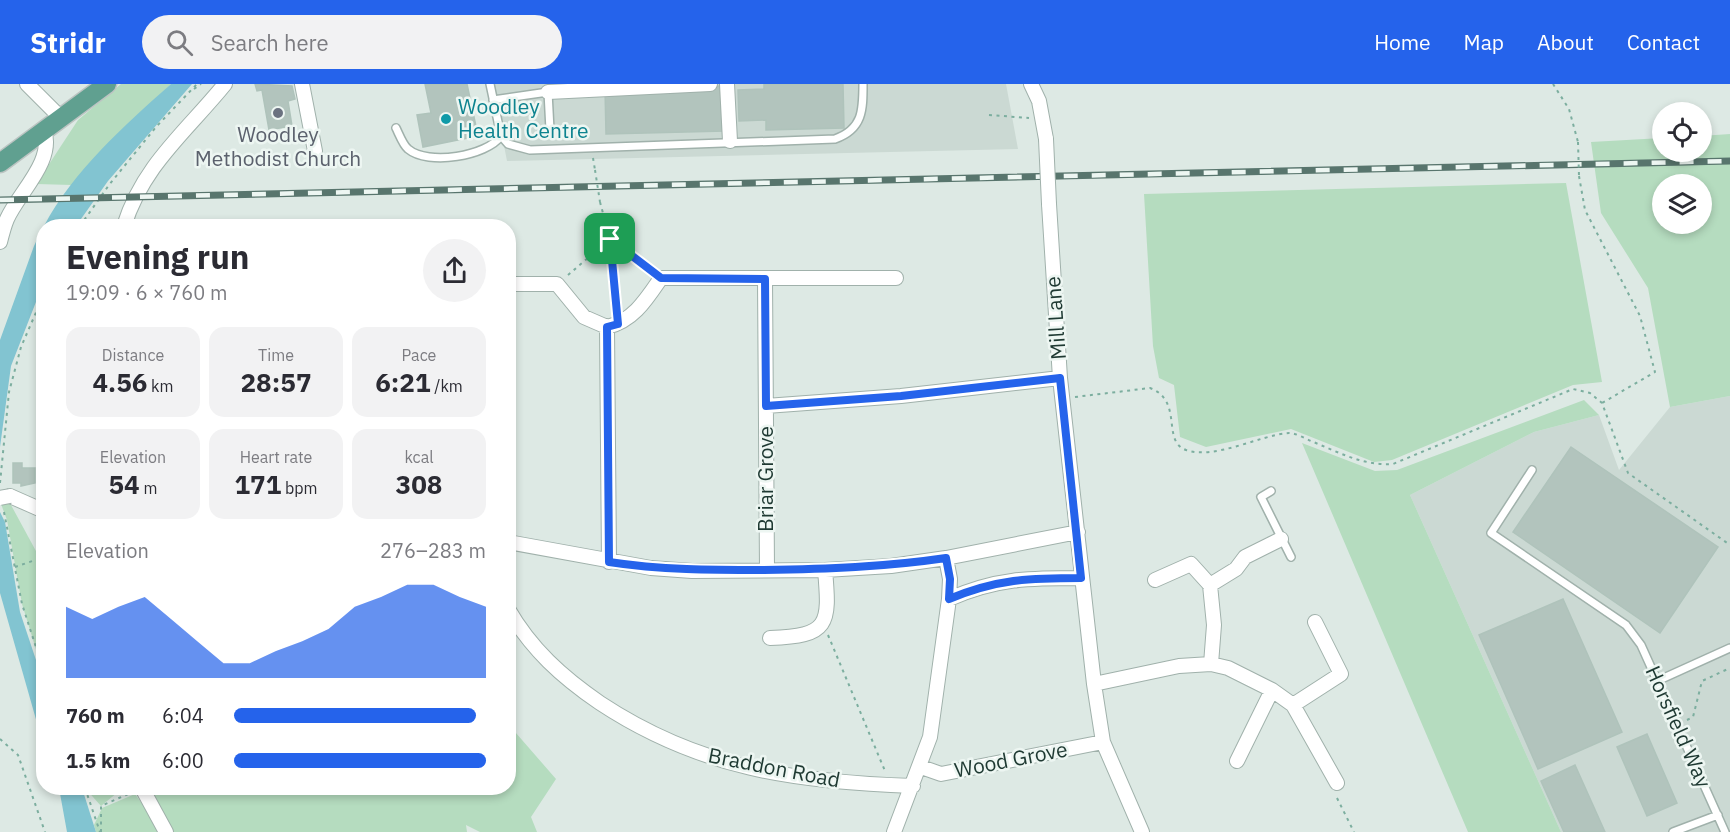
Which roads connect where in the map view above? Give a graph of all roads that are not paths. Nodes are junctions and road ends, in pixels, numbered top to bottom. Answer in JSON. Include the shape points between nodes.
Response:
{"nodes":[{"id":1,"x":27,"y":84,"type":"edge"},
{"id":2,"x":107,"y":84,"type":"edge"},
{"id":3,"x":225,"y":84,"type":"edge"},
{"id":4,"x":302,"y":84,"type":"edge"},
{"id":5,"x":490,"y":84,"type":"edge"},
{"id":6,"x":710,"y":84,"type":"edge"},
{"id":7,"x":727,"y":84,"type":"edge"},
{"id":8,"x":863,"y":84,"type":"edge"},
{"id":9,"x":1031,"y":84,"type":"edge"},
{"id":10,"x":629,"y":86,"type":"edge"},
{"id":11,"x":545,"y":90,"type":"edge"},
{"id":12,"x":494,"y":100,"type":"junction"},
{"id":13,"x":61,"y":118,"type":"junction"},
{"id":14,"x":396,"y":128,"type":"dead end"},
{"id":15,"x":44,"y":130,"type":"junction"},
{"id":16,"x":550,"y":130,"type":"dead end"},
{"id":17,"x":501,"y":136,"type":"junction"},
{"id":18,"x":730,"y":141,"type":"junction"},
{"id":19,"x":315,"y":151,"type":"dead end"},
{"id":20,"x":0,"y":163,"type":"edge"},
{"id":21,"x":126,"y":219,"type":"edge"},
{"id":22,"x":0,"y":242,"type":"edge"},
{"id":23,"x":896,"y":278,"type":"dead end"},
{"id":24,"x":765,"y":279,"type":"junction"},
{"id":25,"x":516,"y":284,"type":"edge"},
{"id":26,"x":613,"y":326,"type":"junction"},
{"id":27,"x":1060,"y":378,"type":"junction"},
{"id":28,"x":766,"y":406,"type":"junction"},
{"id":29,"x":1532,"y":470,"type":"dead end"},
{"id":30,"x":1271,"y":491,"type":"dead end"},
{"id":31,"x":4,"y":499,"type":"edge"},
{"id":32,"x":36,"y":509,"type":"edge"},
{"id":33,"x":1078,"y":532,"type":"junction"},
{"id":34,"x":1281,"y":539,"type":"junction"},
{"id":35,"x":516,"y":544,"type":"edge"},
{"id":36,"x":1291,"y":557,"type":"dead end"},
{"id":37,"x":946,"y":558,"type":"junction"},
{"id":38,"x":609,"y":562,"type":"junction"},
{"id":39,"x":767,"y":570,"type":"junction"},
{"id":40,"x":825,"y":570,"type":"junction"},
{"id":41,"x":1081,"y":578,"type":"junction"},
{"id":42,"x":1155,"y":580,"type":"dead end"},
{"id":43,"x":1210,"y":585,"type":"junction"},
{"id":44,"x":949,"y":599,"type":"junction"},
{"id":45,"x":1315,"y":622,"type":"dead end"},
{"id":46,"x":516,"y":629,"type":"edge"},
{"id":47,"x":770,"y":638,"type":"dead end"},
{"id":48,"x":1730,"y":648,"type":"edge"},
{"id":49,"x":1211,"y":664,"type":"junction"},
{"id":50,"x":1657,"y":681,"type":"junction"},
{"id":51,"x":1094,"y":684,"type":"junction"},
{"id":52,"x":1272,"y":690,"type":"junction"},
{"id":53,"x":1293,"y":705,"type":"junction"},
{"id":54,"x":1103,"y":742,"type":"junction"},
{"id":55,"x":1237,"y":762,"type":"dead end"},
{"id":56,"x":921,"y":768,"type":"junction"},
{"id":57,"x":1337,"y":783,"type":"road end"},
{"id":58,"x":914,"y":786,"type":"junction"},
{"id":59,"x":146,"y":795,"type":"edge"},
{"id":60,"x":1718,"y":815,"type":"junction"},
{"id":61,"x":166,"y":832,"type":"edge"},
{"id":62,"x":894,"y":832,"type":"edge"},
{"id":63,"x":1142,"y":832,"type":"edge"},
{"id":64,"x":1673,"y":832,"type":"edge"},
{"id":65,"x":1725,"y":832,"type":"edge"}],
"edges":[{"from":1,"to":13,"type":"street"},
{"from":2,"to":13,"type":"main road"},
{"from":3,"to":21,"type":"street","via":[[148,174]]},
{"from":4,"to":19,"type":"street"},
{"from":5,"to":12,"type":"lane"},
{"from":6,"to":10,"type":"street"},
{"from":7,"to":18,"type":"street"},
{"from":8,"to":18,"type":"lane","via":[[863,100],[850,133],[836,139]]},
{"from":9,"to":27,"type":"street","name":"Mill Lane","bridge":true,"via":[[1046,139]]},
{"from":10,"to":11,"type":"street"},
{"from":11,"to":12,"type":"lane"},
{"from":11,"to":16,"type":"lane"},
{"from":12,"to":17,"type":"lane"},
{"from":13,"to":15,"type":"main road"},
{"from":14,"to":17,"type":"lane","via":[[407,149],[425,157],[460,156],[494,146]]},
{"from":15,"to":20,"type":"main road"},
{"from":15,"to":22,"type":"street","via":[[48,141],[40,164],[8,218]]},
{"from":17,"to":18,"type":"lane","via":[[508,144],[530,150]]},
{"from":23,"to":24,"type":"street"},
{"from":24,"to":26,"type":"street","via":[[661,278],[638,310]]},
{"from":24,"to":28,"type":"street","name":"Briar Grove"},
{"from":25,"to":26,"type":"street","via":[[557,284],[584,317]]},
{"from":26,"to":38,"type":"street"},
{"from":27,"to":28,"type":"street"},
{"from":27,"to":33,"type":"street","name":"Mill Lane"},
{"from":28,"to":39,"type":"street","name":"Briar Grove"},
{"from":29,"to":50,"type":"lane","name":"Horsfield Way","via":[[1491,533],[1626,625],[1641,645]]},
{"from":30,"to":34,"type":"lane","via":[[1261,497]]},
{"from":31,"to":32,"type":"street"},
{"from":33,"to":37,"type":"street"},
{"from":33,"to":41,"type":"street","name":"Mill Lane"},
{"from":34,"to":36,"type":"lane"},
{"from":34,"to":43,"type":"street","via":[[1245,557],[1236,569]]},
{"from":35,"to":38,"type":"street"},
{"from":37,"to":40,"type":"street"},
{"from":37,"to":44,"type":"street"},
{"from":38,"to":39,"type":"street","via":[[692,571]]},
{"from":39,"to":40,"type":"street"},
{"from":40,"to":47,"type":"street","via":[[827,611],[820,627],[811,634]]},
{"from":41,"to":44,"type":"street","via":[[1024,578],[981,585]]},
{"from":41,"to":51,"type":"street","name":"Mill Lane"},
{"from":42,"to":43,"type":"street","via":[[1191,564]]},
{"from":43,"to":49,"type":"street","via":[[1214,625]]},
{"from":44,"to":56,"type":"street","via":[[930,737]]},
{"from":45,"to":53,"type":"street","via":[[1341,674]]},
{"from":46,"to":58,"type":"street","name":"Braddon Road","via":[[550,665],[583,691],[657,737],[732,764],[809,779]]},
{"from":48,"to":50,"type":"lane"},
{"from":49,"to":51,"type":"street","via":[[1179,666]]},
{"from":49,"to":52,"type":"street"},
{"from":50,"to":60,"type":"lane","name":"Horsfield Way"},
{"from":51,"to":54,"type":"street","name":"Mill Lane"},
{"from":52,"to":53,"type":"street"},
{"from":52,"to":55,"type":"street"},
{"from":53,"to":57,"type":"street"},
{"from":54,"to":56,"type":"street","name":"Wood Grove","via":[[941,774]]},
{"from":54,"to":63,"type":"street","name":"Mill Lane"},
{"from":56,"to":58,"type":"street"},
{"from":58,"to":62,"type":"street"},
{"from":59,"to":61,"type":"street"},
{"from":60,"to":64,"type":"lane"},
{"from":60,"to":65,"type":"lane","name":"Horsfield Way"}]}
